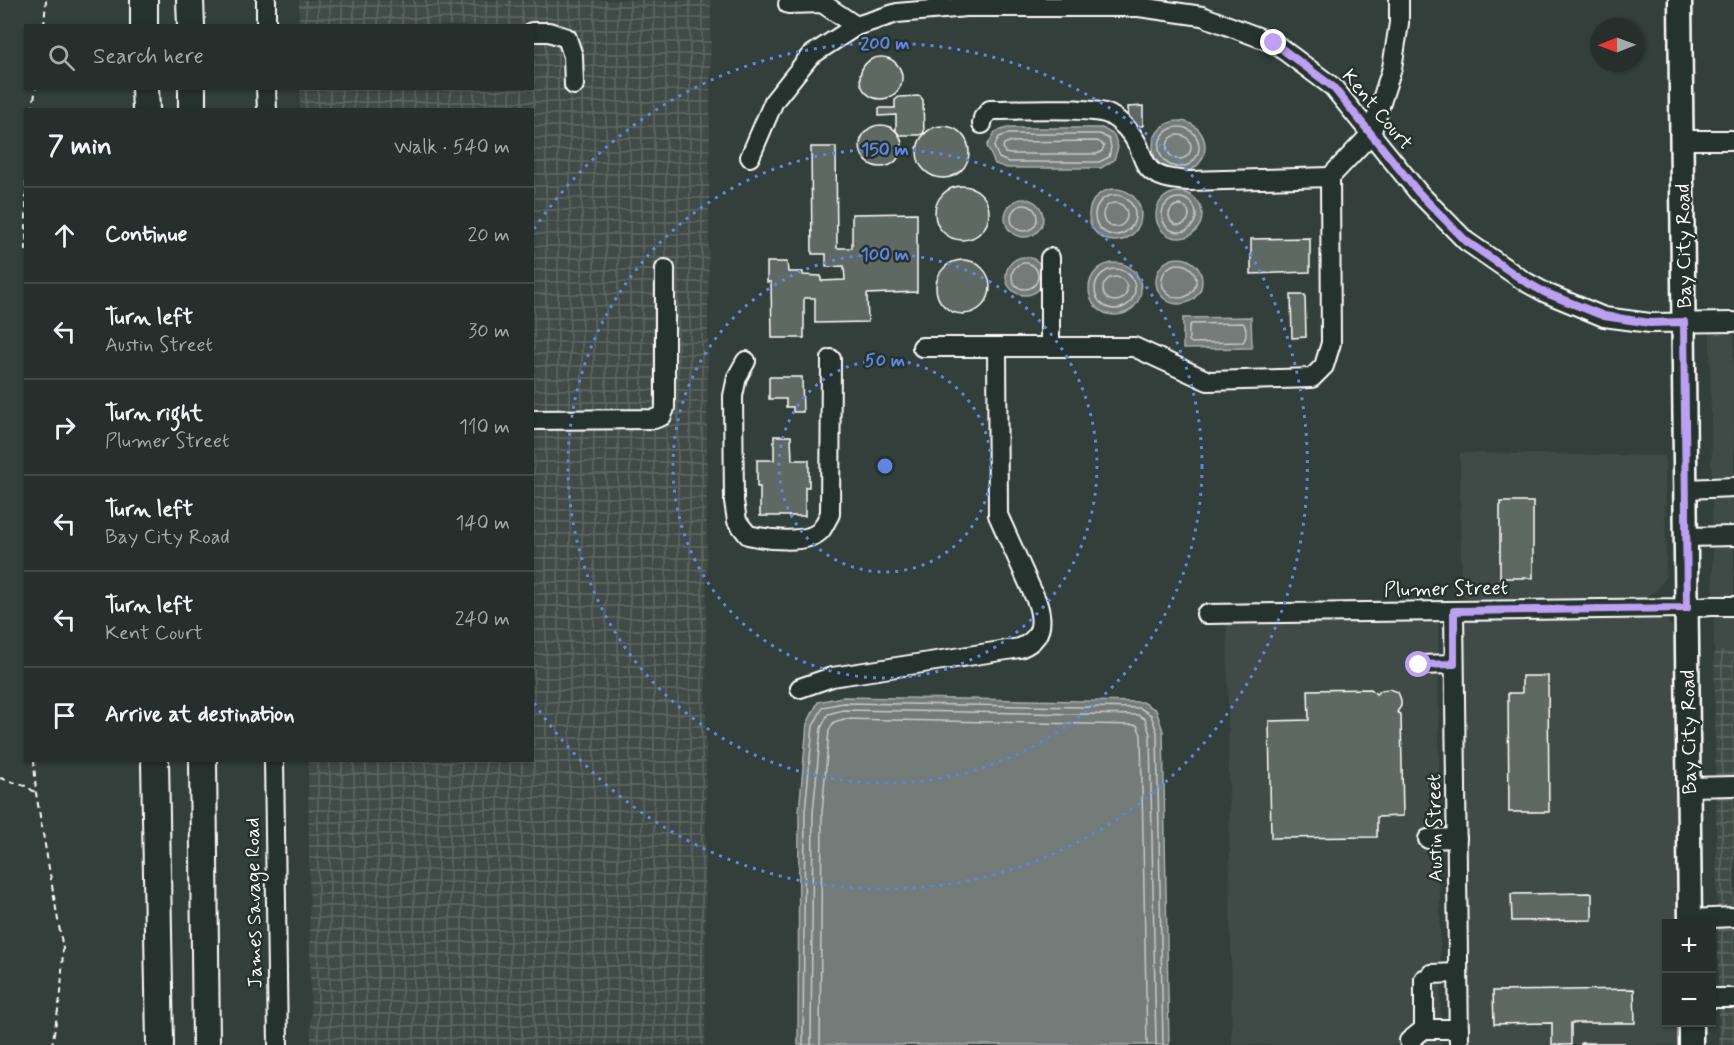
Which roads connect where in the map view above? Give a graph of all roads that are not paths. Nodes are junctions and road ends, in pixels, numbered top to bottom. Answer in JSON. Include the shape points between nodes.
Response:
{"nodes":[{"id":1,"x":144,"y":0,"type":"edge"},
{"id":2,"x":190,"y":0,"type":"edge"},
{"id":3,"x":266,"y":0,"type":"edge"},
{"id":4,"x":1399,"y":0,"type":"edge"},
{"id":5,"x":1680,"y":0,"type":"edge"},
{"id":6,"x":788,"y":4,"type":"dead end"},
{"id":7,"x":144,"y":24,"type":"edge"},
{"id":8,"x":191,"y":24,"type":"edge"},
{"id":9,"x":266,"y":24,"type":"edge"},
{"id":10,"x":856,"y":26,"type":"junction"},
{"id":11,"x":534,"y":32,"type":"edge"},
{"id":12,"x":574,"y":85,"type":"dead end"},
{"id":13,"x":145,"y":90,"type":"edge"},
{"id":14,"x":192,"y":90,"type":"edge"},
{"id":15,"x":266,"y":90,"type":"edge"},
{"id":16,"x":146,"y":108,"type":"edge"},
{"id":17,"x":192,"y":108,"type":"edge"},
{"id":18,"x":267,"y":108,"type":"edge"},
{"id":19,"x":982,"y":124,"type":"dead end"},
{"id":20,"x":1371,"y":134,"type":"junction"},
{"id":21,"x":1734,"y":140,"type":"edge"},
{"id":22,"x":1682,"y":141,"type":"junction"},
{"id":23,"x":750,"y":157,"type":"dead end"},
{"id":24,"x":1330,"y":177,"type":"junction"},
{"id":25,"x":1050,"y":258,"type":"dead end"},
{"id":26,"x":665,"y":269,"type":"dead end"},
{"id":27,"x":1684,"y":322,"type":"junction"},
{"id":28,"x":1734,"y":322,"type":"edge"},
{"id":29,"x":922,"y":346,"type":"dead end"},
{"id":30,"x":997,"y":347,"type":"junction"},
{"id":31,"x":1050,"y":347,"type":"junction"},
{"id":32,"x":831,"y":359,"type":"dead end"},
{"id":33,"x":746,"y":361,"type":"dead end"},
{"id":34,"x":534,"y":420,"type":"edge"},
{"id":35,"x":1734,"y":487,"type":"edge"},
{"id":36,"x":1686,"y":489,"type":"junction"},
{"id":37,"x":1734,"y":536,"type":"edge"},
{"id":38,"x":1686,"y":537,"type":"junction"},
{"id":39,"x":1734,"y":606,"type":"edge"},
{"id":40,"x":1687,"y":608,"type":"junction"},
{"id":41,"x":1454,"y":611,"type":"junction"},
{"id":42,"x":1206,"y":614,"type":"dead end"},
{"id":43,"x":1454,"y":664,"type":"junction"},
{"id":44,"x":1419,"y":665,"type":"dead end"},
{"id":45,"x":800,"y":688,"type":"dead end"},
{"id":46,"x":155,"y":762,"type":"edge"},
{"id":47,"x":203,"y":762,"type":"edge"},
{"id":48,"x":274,"y":762,"type":"edge"},
{"id":49,"x":1734,"y":786,"type":"edge"},
{"id":50,"x":1689,"y":787,"type":"junction"},
{"id":51,"x":1456,"y":838,"type":"junction"},
{"id":52,"x":1428,"y":839,"type":"dead end"},
{"id":53,"x":1734,"y":917,"type":"edge"},
{"id":54,"x":1690,"y":919,"type":"edge"},
{"id":55,"x":1712,"y":919,"type":"edge"},
{"id":56,"x":1458,"y":973,"type":"junction"},
{"id":57,"x":1716,"y":998,"type":"edge"},
{"id":58,"x":1734,"y":998,"type":"edge"},
{"id":59,"x":1691,"y":1027,"type":"edge"},
{"id":60,"x":1424,"y":1029,"type":"junction"},
{"id":61,"x":160,"y":1037,"type":"edge"},
{"id":62,"x":1459,"y":1037,"type":"edge"},
{"id":63,"x":1409,"y":1041,"type":"dead end"},
{"id":64,"x":206,"y":1045,"type":"edge"},
{"id":65,"x":278,"y":1045,"type":"edge"},
{"id":66,"x":1692,"y":1045,"type":"edge"}],
"edges":[{"from":1,"to":7,"type":"highway"},
{"from":2,"to":8,"type":"highway"},
{"from":3,"to":9,"type":"street"},
{"from":4,"to":20,"type":"street","via":[[1392,68]]},
{"from":5,"to":22,"type":"main road","name":"Bay City Road"},
{"from":6,"to":10,"type":"street","via":[[822,3]]},
{"from":10,"to":20,"type":"street","name":"Kent Court","via":[[897,12],[966,7],[1139,7],[1202,16],[1274,43],[1333,87]]},
{"from":10,"to":23,"type":"street","name":"Kent Court","via":[[810,56],[774,101]]},
{"from":11,"to":12,"type":"street","via":[[567,38],[573,56]]},
{"from":13,"to":16,"type":"highway"},
{"from":14,"to":17,"type":"highway"},
{"from":15,"to":18,"type":"street"},
{"from":19,"to":24,"type":"street","via":[[990,110],[1108,114],[1124,125],[1152,172],[1168,179]]},
{"from":20,"to":24,"type":"street"},
{"from":20,"to":27,"type":"street","name":"Kent Court","via":[[1418,192],[1466,241],[1524,281],[1604,316],[1650,323]]},
{"from":21,"to":22,"type":"street"},
{"from":22,"to":27,"type":"main road","name":"Bay City Road"},
{"from":24,"to":31,"type":"street","via":[[1331,344],[1324,366],[1312,378],[1208,381],[1134,347]]},
{"from":25,"to":31,"type":"street"},
{"from":26,"to":34,"type":"street","via":[[662,416]]},
{"from":27,"to":28,"type":"street","name":"Kent Court"},
{"from":27,"to":36,"type":"main road","name":"Bay City Road"},
{"from":29,"to":30,"type":"street"},
{"from":30,"to":31,"type":"street"},
{"from":30,"to":45,"type":"street","via":[[998,515],[1037,602],[1040,631],[1030,644],[1020,648],[832,676]]},
{"from":32,"to":33,"type":"street","via":[[830,514],[820,532],[804,539],[748,535],[737,521],[733,396]]},
{"from":35,"to":36,"type":"street"},
{"from":36,"to":38,"type":"main road","name":"Bay City Road"},
{"from":37,"to":38,"type":"street"},
{"from":38,"to":40,"type":"main road","name":"Bay City Road"},
{"from":39,"to":40,"type":"street","name":"Plumer Street"},
{"from":40,"to":41,"type":"street","name":"Plumer Street"},
{"from":40,"to":50,"type":"main road","name":"Bay City Road"},
{"from":41,"to":42,"type":"street","name":"Plumer Street"},
{"from":41,"to":43,"type":"street","name":"Austin Street"},
{"from":43,"to":44,"type":"street"},
{"from":43,"to":51,"type":"street","name":"Austin Street"},
{"from":46,"to":61,"type":"highway"},
{"from":47,"to":64,"type":"highway"},
{"from":48,"to":65,"type":"street","name":"James Savage Road"},
{"from":49,"to":50,"type":"street"},
{"from":50,"to":54,"type":"main road","name":"Bay City Road"},
{"from":51,"to":52,"type":"street"},
{"from":51,"to":56,"type":"street","name":"Austin Street"},
{"from":53,"to":55,"type":"street"},
{"from":56,"to":60,"type":"street","via":[[1427,976]]},
{"from":56,"to":62,"type":"street","name":"Austin Street"},
{"from":57,"to":58,"type":"street"},
{"from":59,"to":66,"type":"main road"},
{"from":60,"to":62,"type":"street"},
{"from":60,"to":63,"type":"street"}]}
